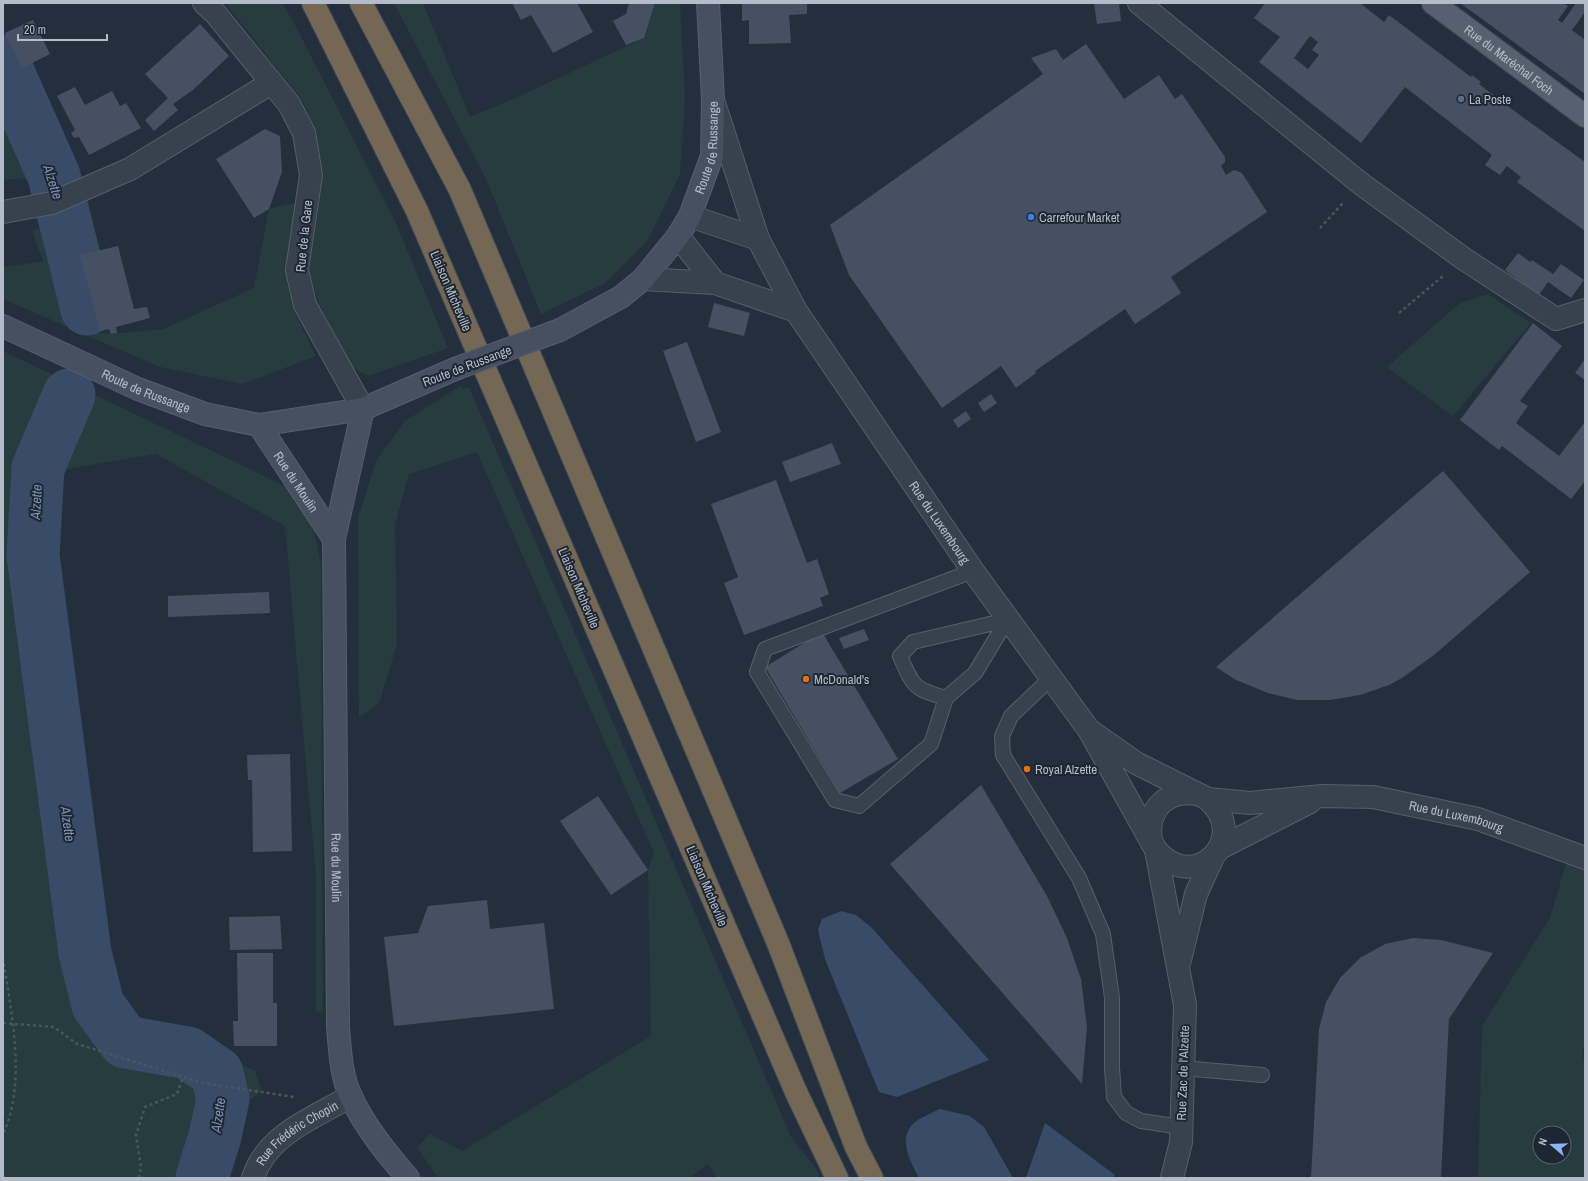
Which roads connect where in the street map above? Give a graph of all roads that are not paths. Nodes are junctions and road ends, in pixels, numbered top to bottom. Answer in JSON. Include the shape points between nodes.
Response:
{"nodes":[{"id":1,"x":204,"y":3,"type":"edge"},
{"id":2,"x":314,"y":3,"type":"edge"},
{"id":3,"x":362,"y":3,"type":"edge"},
{"id":4,"x":708,"y":3,"type":"edge"},
{"id":5,"x":1139,"y":3,"type":"edge"},
{"id":6,"x":1433,"y":3,"type":"edge"},
{"id":7,"x":271,"y":83,"type":"junction"},
{"id":8,"x":713,"y":100,"type":"junction"},
{"id":9,"x":1585,"y":116,"type":"edge"},
{"id":10,"x":3,"y":212,"type":"edge"},
{"id":11,"x":690,"y":216,"type":"junction"},
{"id":12,"x":678,"y":236,"type":"junction"},
{"id":13,"x":758,"y":239,"type":"junction"},
{"id":14,"x":643,"y":279,"type":"junction"},
{"id":15,"x":715,"y":283,"type":"junction"},
{"id":16,"x":1585,"y":310,"type":"edge"},
{"id":17,"x":796,"y":311,"type":"junction"},
{"id":18,"x":3,"y":326,"type":"edge"},
{"id":19,"x":363,"y":409,"type":"junction"},
{"id":20,"x":259,"y":424,"type":"junction"},
{"id":21,"x":334,"y":539,"type":"junction"},
{"id":22,"x":973,"y":571,"type":"junction"},
{"id":23,"x":1007,"y":620,"type":"junction"},
{"id":24,"x":1051,"y":678,"type":"junction"},
{"id":25,"x":946,"y":698,"type":"junction"},
{"id":26,"x":1089,"y":730,"type":"junction"},
{"id":27,"x":1203,"y":796,"type":"junction"},
{"id":28,"x":1322,"y":796,"type":"junction"},
{"id":29,"x":1154,"y":846,"type":"junction"},
{"id":30,"x":1216,"y":852,"type":"junction"},
{"id":31,"x":1585,"y":858,"type":"edge"},
{"id":32,"x":1178,"y":967,"type":"junction"},
{"id":33,"x":1183,"y":1068,"type":"junction"},
{"id":34,"x":1262,"y":1075,"type":"dead end"},
{"id":35,"x":350,"y":1096,"type":"junction"},
{"id":36,"x":1181,"y":1127,"type":"junction"},
{"id":37,"x":253,"y":1178,"type":"edge"},
{"id":38,"x":408,"y":1178,"type":"edge"},
{"id":39,"x":837,"y":1178,"type":"edge"},
{"id":40,"x":872,"y":1178,"type":"edge"},
{"id":41,"x":1172,"y":1178,"type":"edge"}],
"edges":[{"from":1,"to":7,"type":"street","name":"Rue de la Gare","via":[[215,13]]},
{"from":2,"to":39,"type":"highway","name":"Liaison Micheville","via":[[417,211],[796,1092]]},
{"from":3,"to":40,"type":"highway","via":[[460,190],[778,943],[856,1147]]},
{"from":4,"to":8,"type":"main road","name":"Route de Russange"},
{"from":5,"to":16,"type":"street","via":[[1360,183],[1464,259],[1556,319]]},
{"from":6,"to":9,"type":"main road","name":"Rue du Maréchal Foch"},
{"from":7,"to":10,"type":"street","via":[[130,169],[52,203]]},
{"from":7,"to":19,"type":"street","name":"Rue de la Gare","via":[[289,104],[304,133],[311,175],[297,270],[305,305]]},
{"from":8,"to":11,"type":"main road","name":"Route de Russange","via":[[712,156]]},
{"from":8,"to":13,"type":"street","name":"Rue du Luxembourg"},
{"from":11,"to":12,"type":"main road","name":"Route de Russange"},
{"from":11,"to":13,"type":"street"},
{"from":12,"to":14,"type":"main road","name":"Route de Russange"},
{"from":12,"to":15,"type":"street"},
{"from":13,"to":17,"type":"street","name":"Rue du Luxembourg"},
{"from":14,"to":15,"type":"street"},
{"from":14,"to":19,"type":"main road","name":"Route de Russange","bridge":true,"via":[[621,297],[560,330],[455,369]]},
{"from":15,"to":17,"type":"street"},
{"from":17,"to":22,"type":"street","name":"Rue du Luxembourg"},
{"from":18,"to":20,"type":"main road","name":"Route de Russange","via":[[138,389],[205,414]]},
{"from":19,"to":20,"type":"main road","name":"Route de Russange"},
{"from":19,"to":21,"type":"main road","name":"Rue du Moulin"},
{"from":20,"to":21,"type":"main road","name":"Rue du Moulin"},
{"from":21,"to":35,"type":"main road","name":"Rue du Moulin","via":[[338,1027],[342,1066]]},
{"from":22,"to":23,"type":"street","name":"Rue du Luxembourg"},
{"from":22,"to":25,"type":"lane","via":[[765,649],[757,672],[835,800],[860,806],[931,744]]},
{"from":23,"to":24,"type":"street","name":"Rue du Luxembourg"},
{"from":23,"to":25,"type":"lane","via":[[975,674]]},
{"from":23,"to":25,"type":"lane","via":[[913,642],[900,656],[911,682],[926,692]]},
{"from":24,"to":26,"type":"street","name":"Rue du Luxembourg"},
{"from":24,"to":36,"type":"lane","via":[[1011,716],[1002,736],[1003,755],[1079,878],[1103,934],[1112,998],[1114,1097],[1126,1113],[1141,1121]]},
{"from":26,"to":27,"type":"street","via":[[1136,763]]},
{"from":26,"to":29,"type":"street"},
{"from":27,"to":28,"type":"street","name":"Rue du Luxembourg","via":[[1250,803]]},
{"from":27,"to":29,"type":"street","via":[[1185,792],[1174,794],[1164,800],[1151,820],[1150,832]]},
{"from":27,"to":30,"type":"street","via":[[1217,807],[1225,827],[1224,838]]},
{"from":28,"to":30,"type":"street"},
{"from":28,"to":31,"type":"street","name":"Rue du Luxembourg","via":[[1373,797],[1478,819]]},
{"from":29,"to":30,"type":"street","via":[[1162,858],[1182,867],[1204,864]]},
{"from":29,"to":32,"type":"street","name":"Rue Zac de l'Alzette"},
{"from":30,"to":32,"type":"street","name":"Rue Zac de l'Alzette","via":[[1196,894]]},
{"from":32,"to":33,"type":"street","name":"Rue Zac de l'Alzette","via":[[1185,1005]]},
{"from":33,"to":34,"type":"lane"},
{"from":33,"to":36,"type":"street","name":"Rue Zac de l'Alzette"},
{"from":35,"to":37,"type":"street","name":"Rue Frédéric Chopin","via":[[274,1142]]},
{"from":35,"to":38,"type":"main road","name":"Rue du Moulin","via":[[379,1144]]},
{"from":36,"to":41,"type":"street","name":"Rue Zac de l'Alzette","via":[[1181,1142]]}]}
